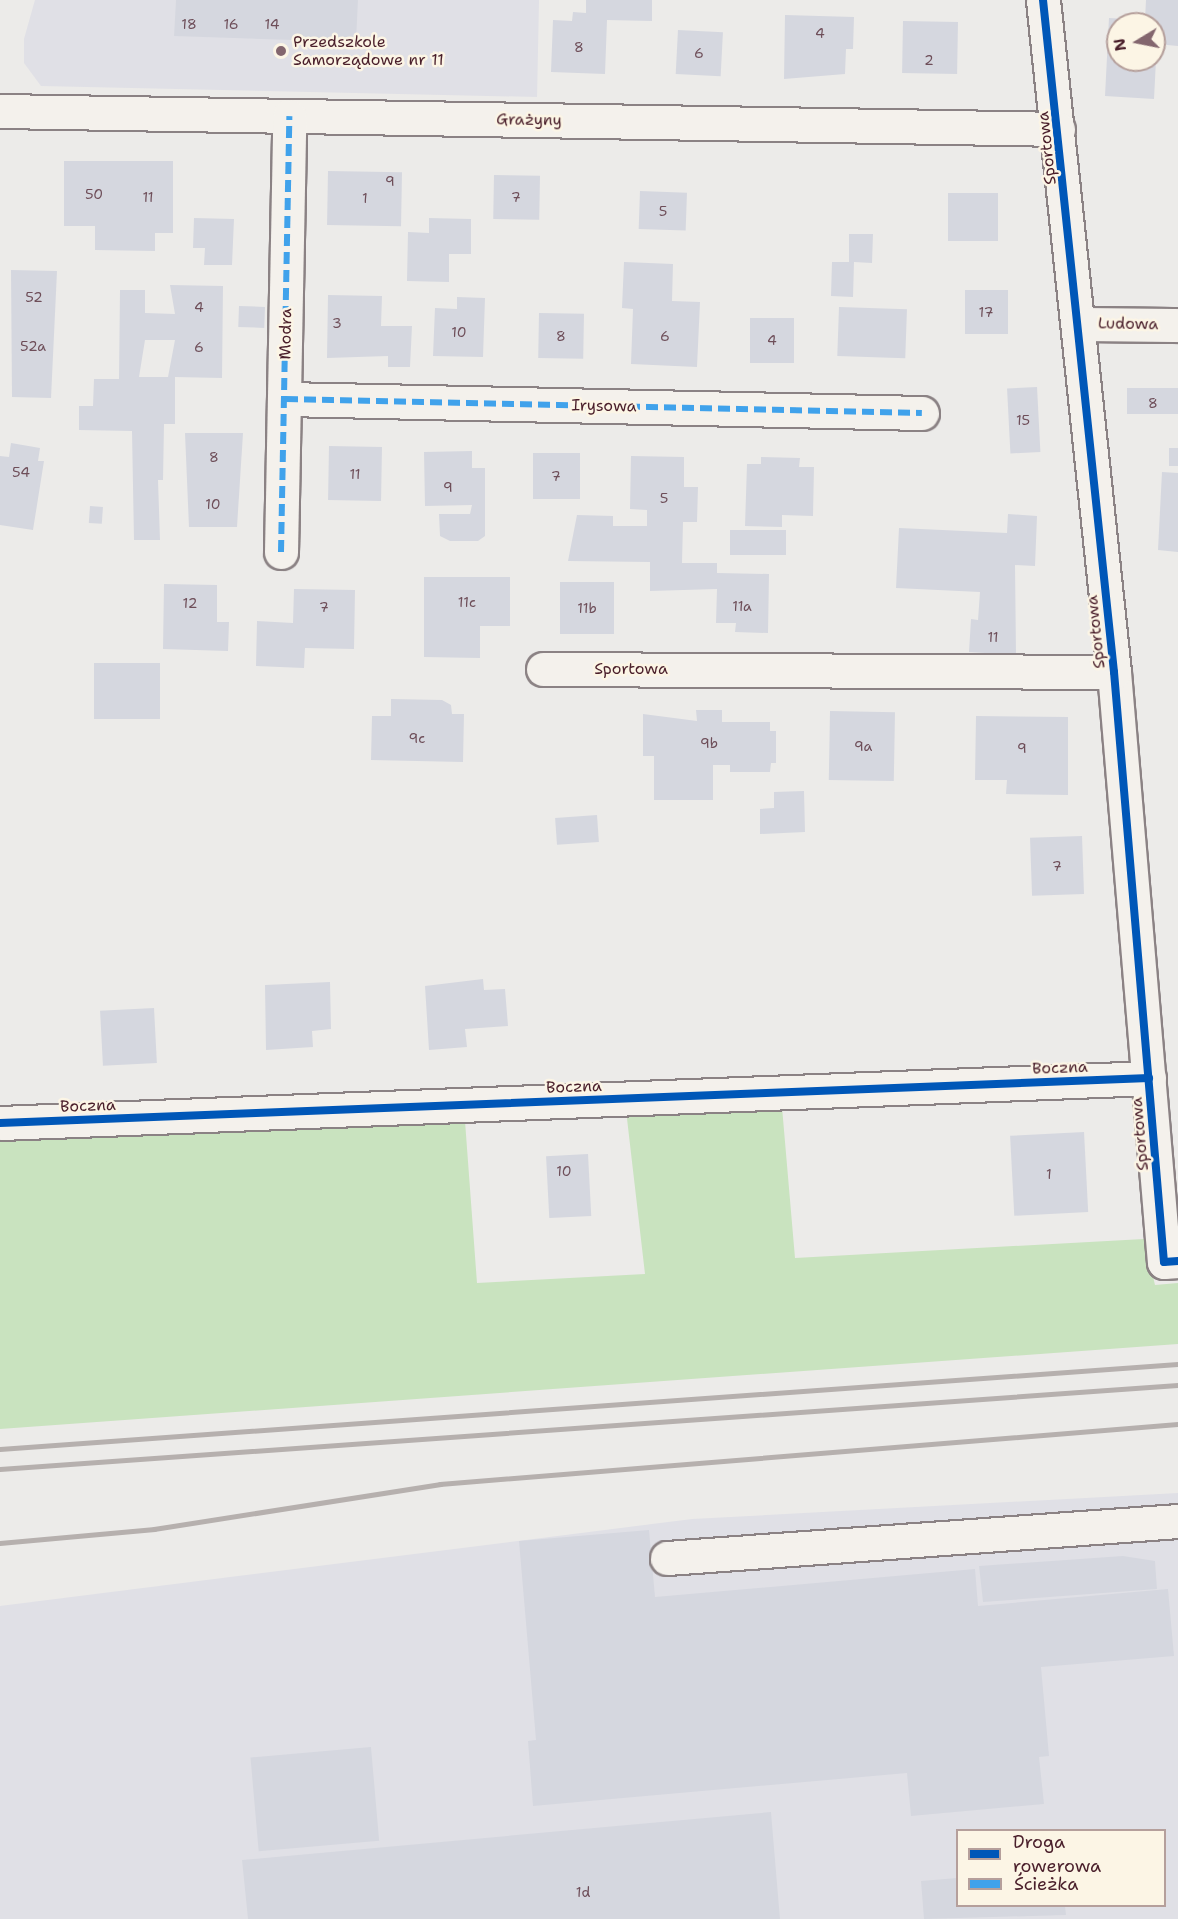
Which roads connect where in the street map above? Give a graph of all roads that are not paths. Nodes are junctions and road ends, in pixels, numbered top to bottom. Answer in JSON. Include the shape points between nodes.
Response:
{"nodes":[{"id":1,"x":1043,"y":0,"type":"edge"},
{"id":2,"x":0,"y":111,"type":"edge"},
{"id":3,"x":289,"y":116,"type":"junction"},
{"id":4,"x":1058,"y":129,"type":"junction"},
{"id":5,"x":1079,"y":324,"type":"junction"},
{"id":6,"x":1178,"y":325,"type":"edge"},
{"id":7,"x":286,"y":399,"type":"junction"},
{"id":8,"x":922,"y":413,"type":"dead end"},
{"id":9,"x":281,"y":552,"type":"dead end"},
{"id":10,"x":543,"y":669,"type":"dead end"},
{"id":11,"x":1114,"y":672,"type":"junction"},
{"id":12,"x":1149,"y":1078,"type":"junction"},
{"id":13,"x":0,"y":1123,"type":"edge"},
{"id":14,"x":1171,"y":1262,"type":"edge"},
{"id":15,"x":1178,"y":1521,"type":"edge"},
{"id":16,"x":667,"y":1558,"type":"dead end"}],
"edges":[{"from":1,"to":4,"type":"street","name":"Sportowa"},
{"from":2,"to":3,"type":"street","name":"Grażyny"},
{"from":3,"to":4,"type":"street","name":"Grażyny"},
{"from":3,"to":7,"type":"street","name":"Modra"},
{"from":4,"to":5,"type":"street","name":"Sportowa"},
{"from":5,"to":6,"type":"street","name":"Ludowa"},
{"from":5,"to":11,"type":"street","name":"Sportowa"},
{"from":7,"to":8,"type":"street","name":"Irysowa"},
{"from":7,"to":9,"type":"street","name":"Modra"},
{"from":10,"to":11,"type":"street","name":"Sportowa"},
{"from":11,"to":12,"type":"street","name":"Sportowa"},
{"from":12,"to":13,"type":"street","name":"Boczna"},
{"from":12,"to":14,"type":"street","name":"Sportowa"},
{"from":15,"to":16,"type":"street"}]}
